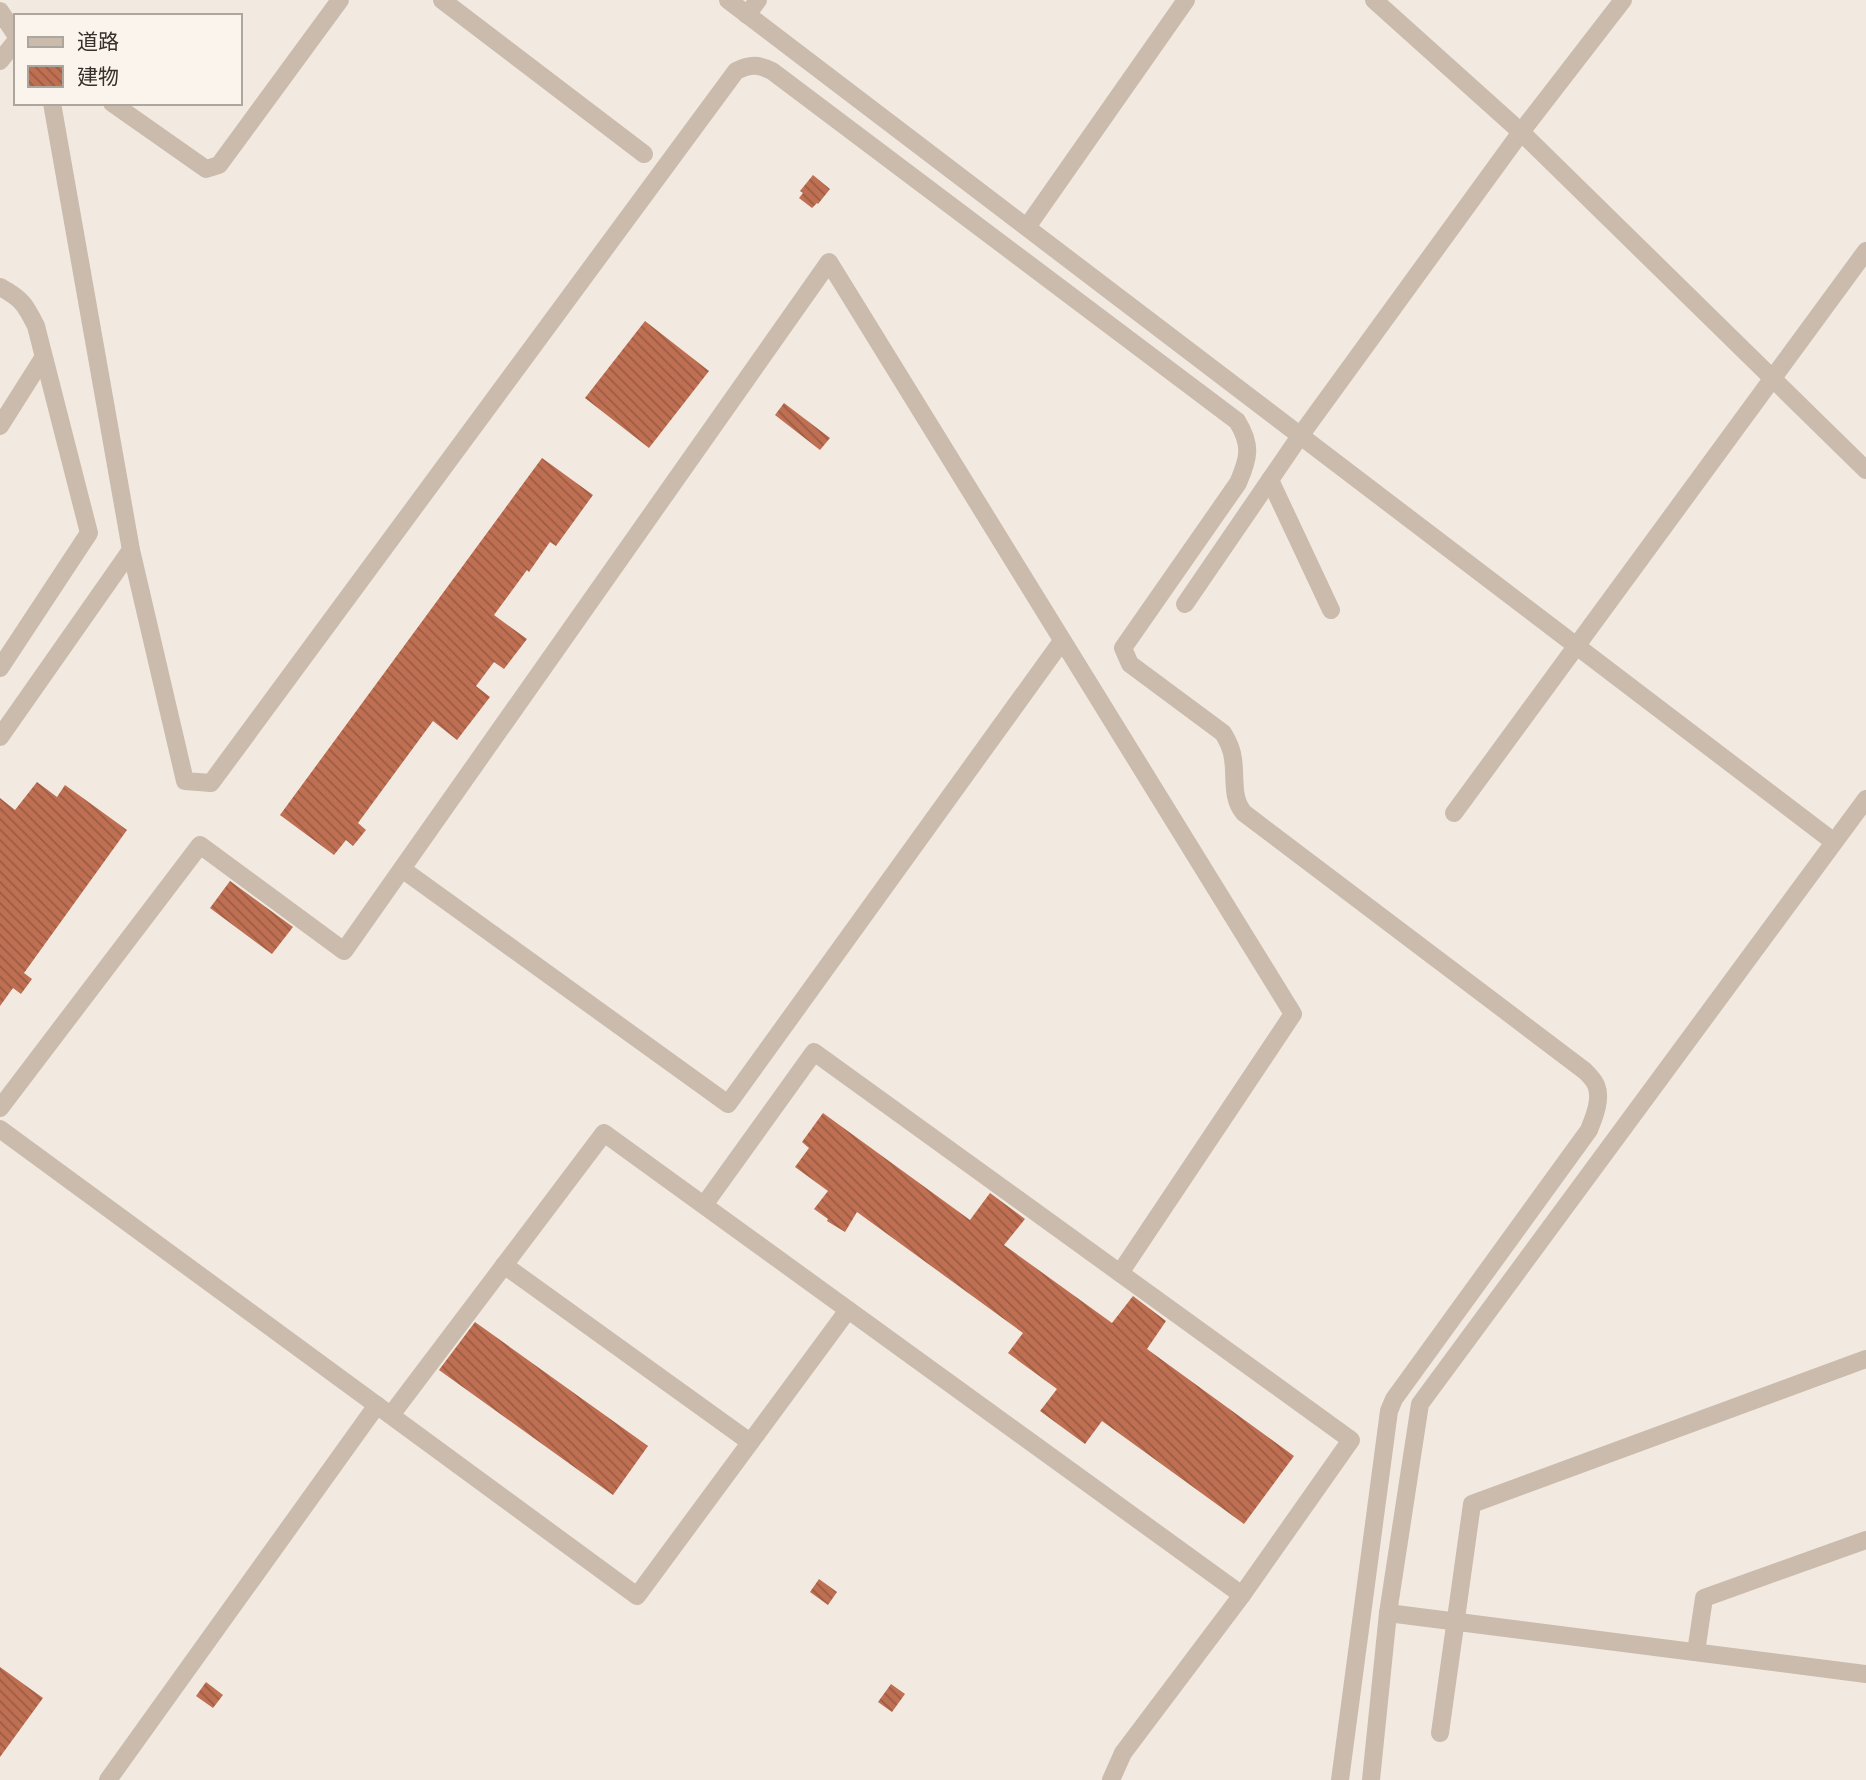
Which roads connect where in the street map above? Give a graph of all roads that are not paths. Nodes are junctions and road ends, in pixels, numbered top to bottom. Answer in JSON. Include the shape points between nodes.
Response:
{"nodes":[{"id":1,"x":340,"y":0,"type":"edge"},
{"id":2,"x":442,"y":0,"type":"edge"},
{"id":3,"x":728,"y":0,"type":"edge"},
{"id":4,"x":758,"y":0,"type":"edge"},
{"id":5,"x":1186,"y":0,"type":"edge"},
{"id":6,"x":1374,"y":0,"type":"edge"},
{"id":7,"x":1623,"y":0,"type":"edge"},
{"id":8,"x":0,"y":11,"type":"edge"},
{"id":9,"x":747,"y":15,"type":"junction"},
{"id":10,"x":14,"y":32,"type":"edge"},
{"id":11,"x":14,"y":44,"type":"edge"},
{"id":12,"x":0,"y":61,"type":"edge"},
{"id":13,"x":52,"y":105,"type":"edge"},
{"id":14,"x":115,"y":105,"type":"edge"},
{"id":15,"x":1521,"y":132,"type":"junction"},
{"id":16,"x":644,"y":154,"type":"dead end"},
{"id":17,"x":1027,"y":228,"type":"junction"},
{"id":18,"x":1866,"y":251,"type":"edge"},
{"id":19,"x":0,"y":287,"type":"edge"},
{"id":20,"x":43,"y":358,"type":"junction"},
{"id":21,"x":1772,"y":378,"type":"junction"},
{"id":22,"x":0,"y":426,"type":"edge"},
{"id":23,"x":1300,"y":436,"type":"junction"},
{"id":24,"x":1866,"y":470,"type":"edge"},
{"id":25,"x":1270,"y":480,"type":"junction"},
{"id":26,"x":131,"y":550,"type":"junction"},
{"id":27,"x":1185,"y":604,"type":"dead end"},
{"id":28,"x":1331,"y":610,"type":"dead end"},
{"id":29,"x":1062,"y":640,"type":"junction"},
{"id":30,"x":7,"y":644,"type":"edge"},
{"id":31,"x":1577,"y":646,"type":"junction"},
{"id":32,"x":0,"y":668,"type":"edge"},
{"id":33,"x":0,"y":737,"type":"edge"},
{"id":34,"x":1866,"y":799,"type":"edge"},
{"id":35,"x":1454,"y":813,"type":"dead end"},
{"id":36,"x":1834,"y":842,"type":"junction"},
{"id":37,"x":402,"y":869,"type":"junction"},
{"id":38,"x":0,"y":1108,"type":"edge"},
{"id":39,"x":0,"y":1129,"type":"edge"},
{"id":40,"x":704,"y":1205,"type":"junction"},
{"id":41,"x":504,"y":1265,"type":"junction"},
{"id":42,"x":1120,"y":1273,"type":"junction"},
{"id":43,"x":848,"y":1310,"type":"junction"},
{"id":44,"x":1866,"y":1359,"type":"edge"},
{"id":45,"x":384,"y":1410,"type":"junction"},
{"id":46,"x":750,"y":1442,"type":"junction"},
{"id":47,"x":1866,"y":1540,"type":"edge"},
{"id":48,"x":1242,"y":1595,"type":"junction"},
{"id":49,"x":1388,"y":1613,"type":"junction"},
{"id":50,"x":1455,"y":1621,"type":"junction"},
{"id":51,"x":1696,"y":1652,"type":"junction"},
{"id":52,"x":1866,"y":1674,"type":"edge"},
{"id":53,"x":1440,"y":1733,"type":"dead end"},
{"id":54,"x":108,"y":1780,"type":"edge"},
{"id":55,"x":1111,"y":1780,"type":"edge"},
{"id":56,"x":1340,"y":1780,"type":"edge"},
{"id":57,"x":1371,"y":1780,"type":"edge"}],
"edges":[{"from":1,"to":14,"type":"street","via":[[219,165],[206,169]]},
{"from":2,"to":16,"type":"street"},
{"from":3,"to":9,"type":"street"},
{"from":4,"to":9,"type":"street"},
{"from":5,"to":17,"type":"street"},
{"from":6,"to":15,"type":"street"},
{"from":7,"to":15,"type":"street"},
{"from":8,"to":10,"type":"street"},
{"from":9,"to":17,"type":"street"},
{"from":11,"to":12,"type":"street"},
{"from":13,"to":26,"type":"street"},
{"from":15,"to":21,"type":"street"},
{"from":15,"to":23,"type":"street"},
{"from":17,"to":23,"type":"street"},
{"from":18,"to":21,"type":"street"},
{"from":19,"to":20,"type":"street","via":[[27,308]]},
{"from":20,"to":22,"type":"street"},
{"from":20,"to":30,"type":"street","via":[[89,533]]},
{"from":21,"to":24,"type":"street"},
{"from":21,"to":31,"type":"street"},
{"from":23,"to":25,"type":"street"},
{"from":23,"to":31,"type":"street"},
{"from":25,"to":27,"type":"street"},
{"from":25,"to":28,"type":"street"},
{"from":26,"to":33,"type":"street"},
{"from":26,"to":56,"type":"street","via":[[185,781],[211,783],[736,71],[748,65],[772,71],[1237,421],[1248,453],[1238,483],[1123,648],[1130,664],[1223,733],[1233,756],[1238,806],[1244,813],[1585,1071],[1596,1085],[1598,1098],[1589,1130],[1389,1411]]},
{"from":29,"to":37,"type":"street","via":[[728,1104]]},
{"from":29,"to":37,"type":"street","via":[[829,262]]},
{"from":29,"to":42,"type":"street","via":[[1293,1014]]},
{"from":30,"to":32,"type":"street"},
{"from":31,"to":35,"type":"street"},
{"from":31,"to":36,"type":"street"},
{"from":34,"to":36,"type":"street"},
{"from":36,"to":49,"type":"street","via":[[1420,1404]]},
{"from":37,"to":38,"type":"street","via":[[344,951],[200,845]]},
{"from":39,"to":45,"type":"street"},
{"from":40,"to":41,"type":"street","via":[[604,1133]]},
{"from":40,"to":42,"type":"street","via":[[814,1052]]},
{"from":40,"to":43,"type":"street"},
{"from":41,"to":45,"type":"street"},
{"from":41,"to":46,"type":"street"},
{"from":42,"to":48,"type":"street","via":[[1351,1440]]},
{"from":43,"to":46,"type":"street"},
{"from":43,"to":48,"type":"street"},
{"from":44,"to":50,"type":"street","via":[[1472,1504]]},
{"from":45,"to":46,"type":"street","via":[[637,1596]]},
{"from":45,"to":54,"type":"street"},
{"from":47,"to":51,"type":"street","via":[[1704,1598]]},
{"from":48,"to":55,"type":"street","via":[[1122,1753]]},
{"from":49,"to":50,"type":"street"},
{"from":49,"to":57,"type":"street"},
{"from":50,"to":51,"type":"street"},
{"from":50,"to":53,"type":"street"},
{"from":51,"to":52,"type":"street"}]}
